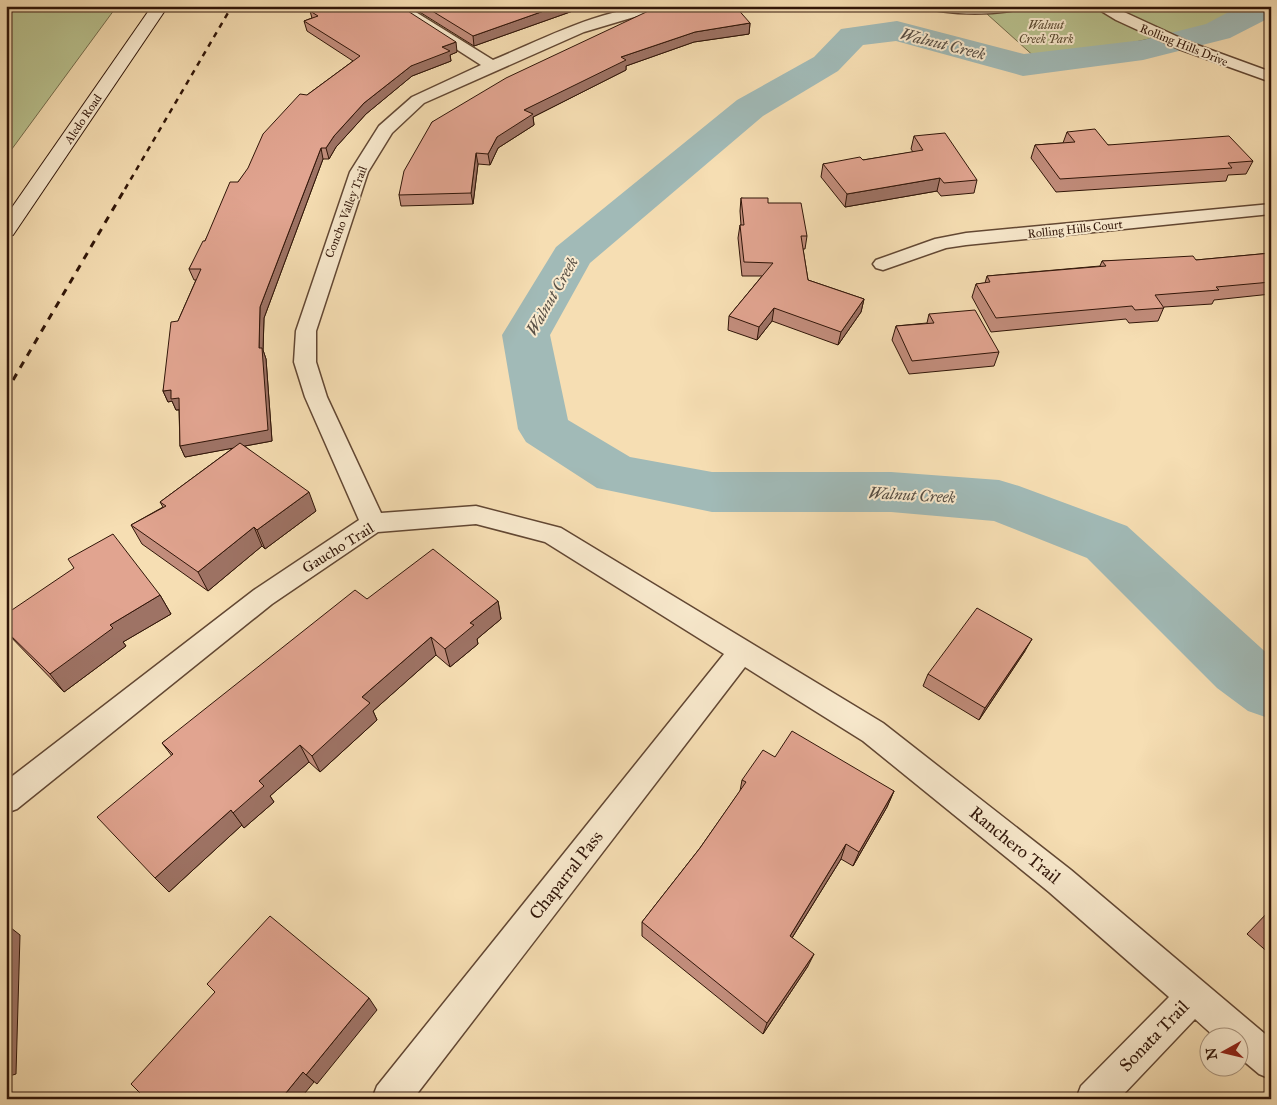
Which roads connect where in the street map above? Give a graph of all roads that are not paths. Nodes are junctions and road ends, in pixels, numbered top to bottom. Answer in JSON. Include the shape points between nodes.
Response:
{"nodes":[{"id":1,"x":160,"y":6,"type":"edge"},
{"id":2,"x":396,"y":6,"type":"edge"},
{"id":3,"x":656,"y":6,"type":"edge"},
{"id":4,"x":933,"y":6,"type":"edge"},
{"id":5,"x":1017,"y":6,"type":"edge"},
{"id":6,"x":1100,"y":6,"type":"edge"},
{"id":7,"x":492,"y":66,"type":"junction"},
{"id":8,"x":1271,"y":77,"type":"edge"},
{"id":9,"x":1271,"y":208,"type":"edge"},
{"id":10,"x":6,"y":231,"type":"edge"},
{"id":11,"x":883,"y":264,"type":"dead end"},
{"id":12,"x":373,"y":523,"type":"junction"},
{"id":13,"x":742,"y":651,"type":"junction"},
{"id":14,"x":6,"y":799,"type":"edge"},
{"id":15,"x":1194,"y":996,"type":"junction"},
{"id":16,"x":1271,"y":1062,"type":"edge"},
{"id":17,"x":390,"y":1099,"type":"edge"},
{"id":18,"x":1094,"y":1099,"type":"edge"}],
"edges":[{"from":1,"to":10,"type":"street","name":"Aledo Road"},
{"from":2,"to":7,"type":"street"},
{"from":3,"to":7,"type":"street","name":"Concho Valley Trail","via":[[579,30]]},
{"from":4,"to":5,"type":"street","via":[[973,10]]},
{"from":6,"to":8,"type":"street","name":"Rolling Hills Drive","via":[[1130,23]]},
{"from":7,"to":12,"type":"street","name":"Concho Valley Trail","via":[[418,100],[385,130],[359,172],[306,331],[305,362],[316,397]]},
{"from":9,"to":11,"type":"street","name":"Rolling Hills Court","via":[[966,239],[942,243]]},
{"from":12,"to":13,"type":"street","name":"Gaucho Trail","via":[[476,515],[552,535]]},
{"from":12,"to":14,"type":"street","name":"Gaucho Trail","via":[[263,597]]},
{"from":13,"to":15,"type":"street","name":"Ranchero Trail","via":[[873,732],[1060,881]]},
{"from":13,"to":17,"type":"street","name":"Chaparral Pass"},
{"from":15,"to":16,"type":"street","name":"Ranchero Trail"},
{"from":15,"to":18,"type":"street","name":"Sonata Trail"}]}
